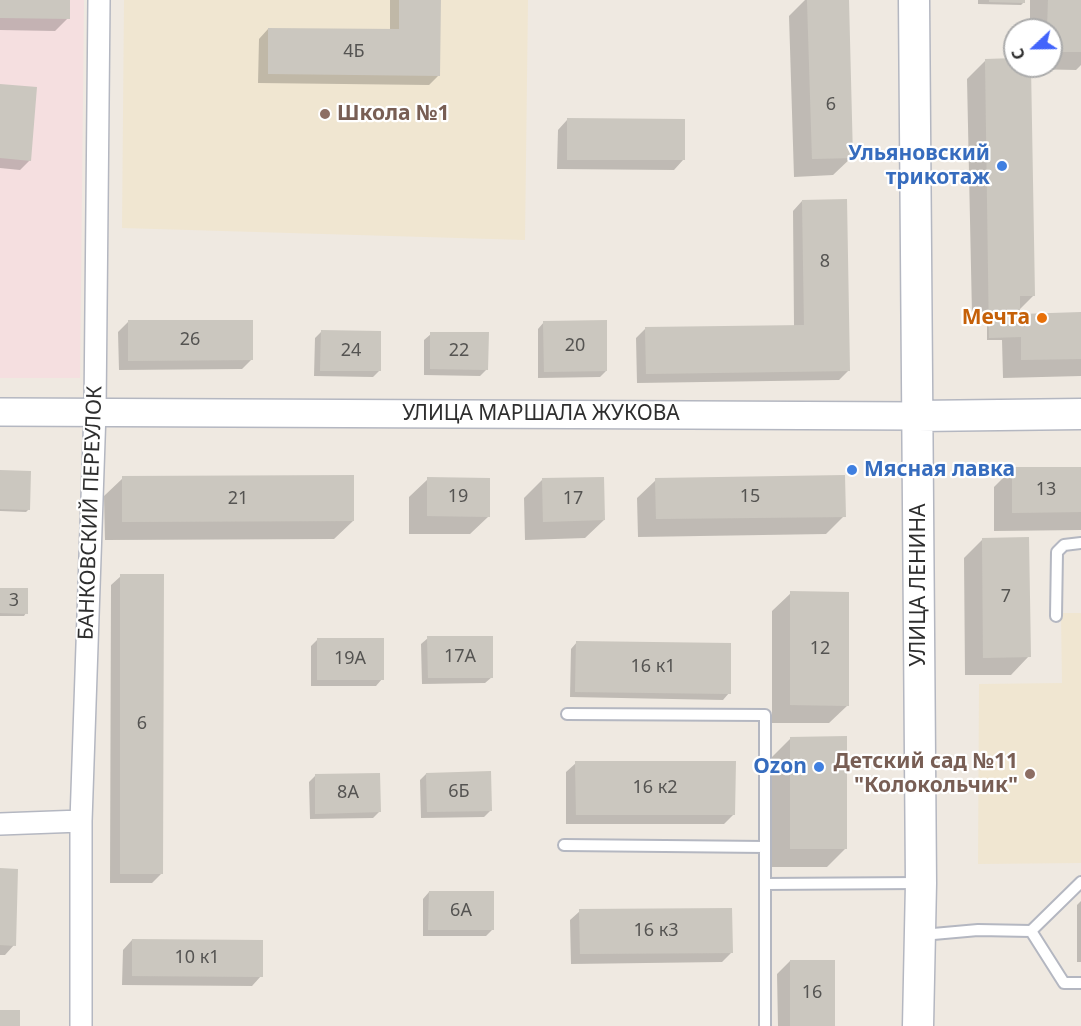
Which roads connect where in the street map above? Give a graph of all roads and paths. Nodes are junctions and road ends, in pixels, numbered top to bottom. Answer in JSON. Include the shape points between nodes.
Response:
{"nodes":[{"id":1,"x":99,"y":0,"type":"edge"},
{"id":2,"x":914,"y":0,"type":"edge"},
{"id":3,"x":95,"y":411,"type":"junction"},
{"id":4,"x":0,"y":412,"type":"edge"},
{"id":5,"x":1081,"y":414,"type":"edge"},
{"id":6,"x":918,"y":416,"type":"junction"},
{"id":7,"x":1081,"y":543,"type":"edge"},
{"id":8,"x":1056,"y":616,"type":"dead end"},
{"id":9,"x":567,"y":714,"type":"dead end"},
{"id":10,"x":81,"y":821,"type":"junction"},
{"id":11,"x":0,"y":824,"type":"edge"},
{"id":12,"x":564,"y":844,"type":"dead end"},
{"id":13,"x":765,"y":847,"type":"junction"},
{"id":14,"x":1081,"y":882,"type":"edge"},
{"id":15,"x":921,"y":883,"type":"junction"},
{"id":16,"x":765,"y":884,"type":"junction"},
{"id":17,"x":1031,"y":931,"type":"junction"},
{"id":18,"x":919,"y":936,"type":"junction"},
{"id":19,"x":1081,"y":983,"type":"edge"},
{"id":20,"x":81,"y":1026,"type":"edge"},
{"id":21,"x":765,"y":1026,"type":"edge"},
{"id":22,"x":918,"y":1026,"type":"edge"}],
"edges":[{"from":1,"to":3,"type":"street","name":"БАНКОВСКИЙ ПЕРЕУЛОК"},
{"from":2,"to":6,"type":"main road","name":"УЛИЦА ЛЕНИНА"},
{"from":3,"to":4,"type":"street","name":"УЛИЦА МАРШАЛА ЖУКОВА"},
{"from":3,"to":6,"type":"street","name":"УЛИЦА МАРШАЛА ЖУКОВА"},
{"from":3,"to":10,"type":"street","name":"БАНКОВСКИЙ ПЕРЕУЛОК"},
{"from":5,"to":6,"type":"main road","name":"УЛИЦА МАРШАЛА ЖУКОВА"},
{"from":6,"to":15,"type":"main road","name":"УЛИЦА ЛЕНИНА"},
{"from":7,"to":8,"type":"lane","via":[[1064,545],[1057,552]]},
{"from":9,"to":13,"type":"lane","via":[[765,715]]},
{"from":10,"to":11,"type":"street"},
{"from":10,"to":20,"type":"street","name":"БАНКОВСКИЙ ПЕРЕУЛОК"},
{"from":12,"to":13,"type":"lane"},
{"from":13,"to":16,"type":"lane"},
{"from":14,"to":17,"type":"lane"},
{"from":15,"to":16,"type":"lane"},
{"from":15,"to":18,"type":"main road","name":"УЛИЦА ЛЕНИНА"},
{"from":16,"to":21,"type":"lane"},
{"from":17,"to":18,"type":"lane","via":[[978,930]]},
{"from":17,"to":19,"type":"lane","via":[[1064,983]]},
{"from":18,"to":22,"type":"main road","name":"УЛИЦА ЛЕНИНА"}]}
